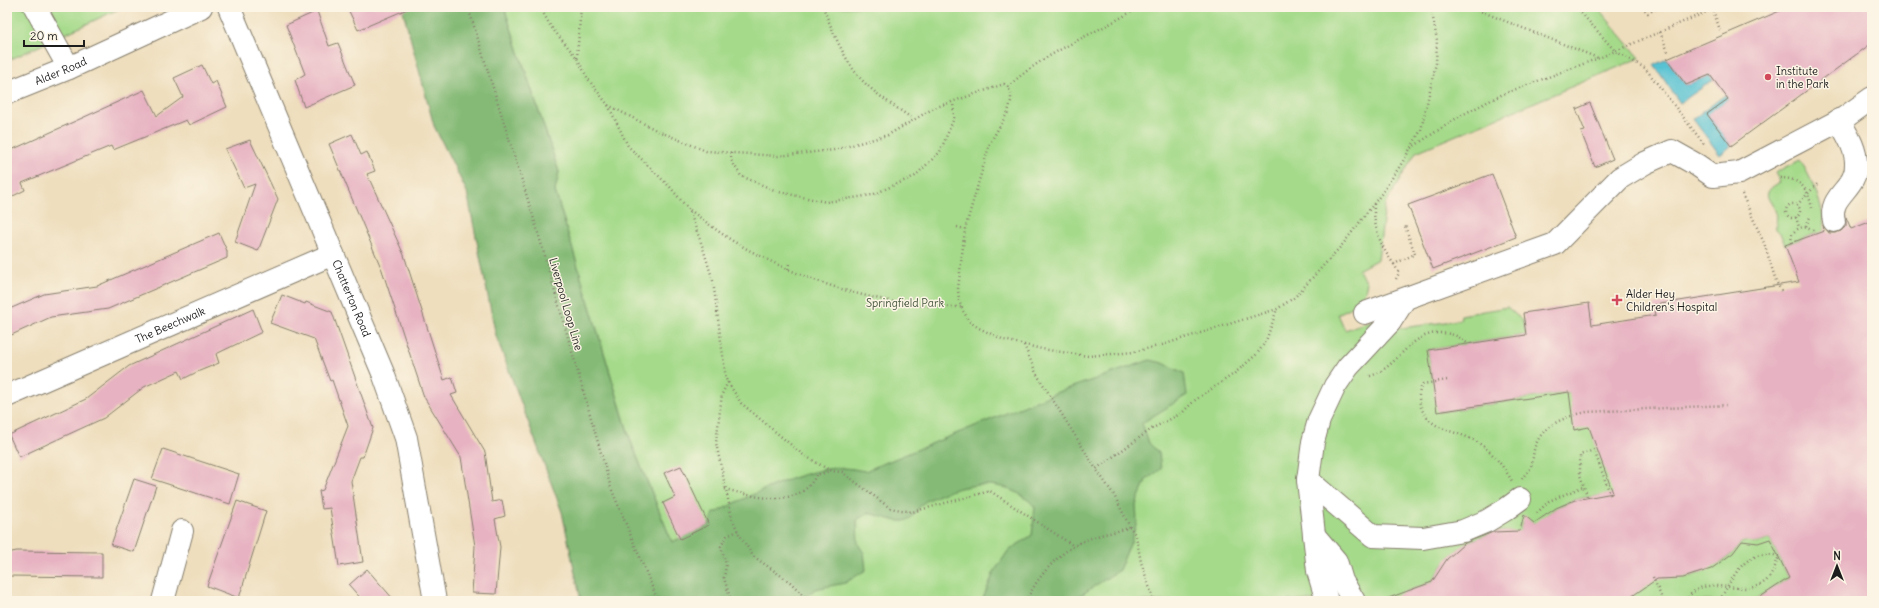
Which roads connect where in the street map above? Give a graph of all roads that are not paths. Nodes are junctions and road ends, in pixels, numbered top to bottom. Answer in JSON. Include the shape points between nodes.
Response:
{"nodes":[{"id":1,"x":35,"y":7,"type":"edge"},
{"id":2,"x":201,"y":7,"type":"edge"},
{"id":3,"x":229,"y":7,"type":"edge"},
{"id":4,"x":69,"y":68,"type":"junction"},
{"id":5,"x":7,"y":93,"type":"edge"},
{"id":6,"x":1872,"y":98,"type":"edge"},
{"id":7,"x":1839,"y":120,"type":"junction"},
{"id":8,"x":1834,"y":221,"type":"dead end"},
{"id":9,"x":333,"y":254,"type":"junction"},
{"id":10,"x":1404,"y":300,"type":"junction"},
{"id":11,"x":1365,"y":313,"type":"dead end"},
{"id":12,"x":7,"y":396,"type":"edge"},
{"id":13,"x":1308,"y":480,"type":"junction"},
{"id":14,"x":1518,"y":495,"type":"road end"},
{"id":15,"x":182,"y":531,"type":"dead end"},
{"id":16,"x":1314,"y":535,"type":"junction"},
{"id":17,"x":163,"y":601,"type":"edge"},
{"id":18,"x":435,"y":601,"type":"edge"},
{"id":19,"x":1327,"y":601,"type":"edge"},
{"id":20,"x":1354,"y":601,"type":"edge"}],
"edges":[{"from":1,"to":4,"type":"street"},
{"from":2,"to":4,"type":"street","name":"Alder Road"},
{"from":3,"to":9,"type":"street","name":"Chatterton Road"},
{"from":4,"to":5,"type":"street","name":"Alder Road"},
{"from":6,"to":7,"type":"street"},
{"from":7,"to":8,"type":"street","via":[[1851,144],[1856,167],[1852,181],[1834,202]]},
{"from":7,"to":10,"type":"street","via":[[1739,173],[1713,176],[1672,152],[1645,163],[1620,178],[1555,244]]},
{"from":9,"to":12,"type":"street","name":"The Beechwalk"},
{"from":9,"to":18,"type":"street","name":"Chatterton Road","via":[[383,373],[406,438]]},
{"from":10,"to":11,"type":"street"},
{"from":10,"to":13,"type":"street","via":[[1390,322],[1335,386],[1319,420]]},
{"from":13,"to":14,"type":"street","via":[[1374,536],[1423,538],[1463,531],[1505,510]]},
{"from":13,"to":16,"type":"street"},
{"from":15,"to":17,"type":"street"},
{"from":16,"to":19,"type":"street","via":[[1318,571]]},
{"from":16,"to":20,"type":"street","via":[[1336,560],[1342,581]]}]}
